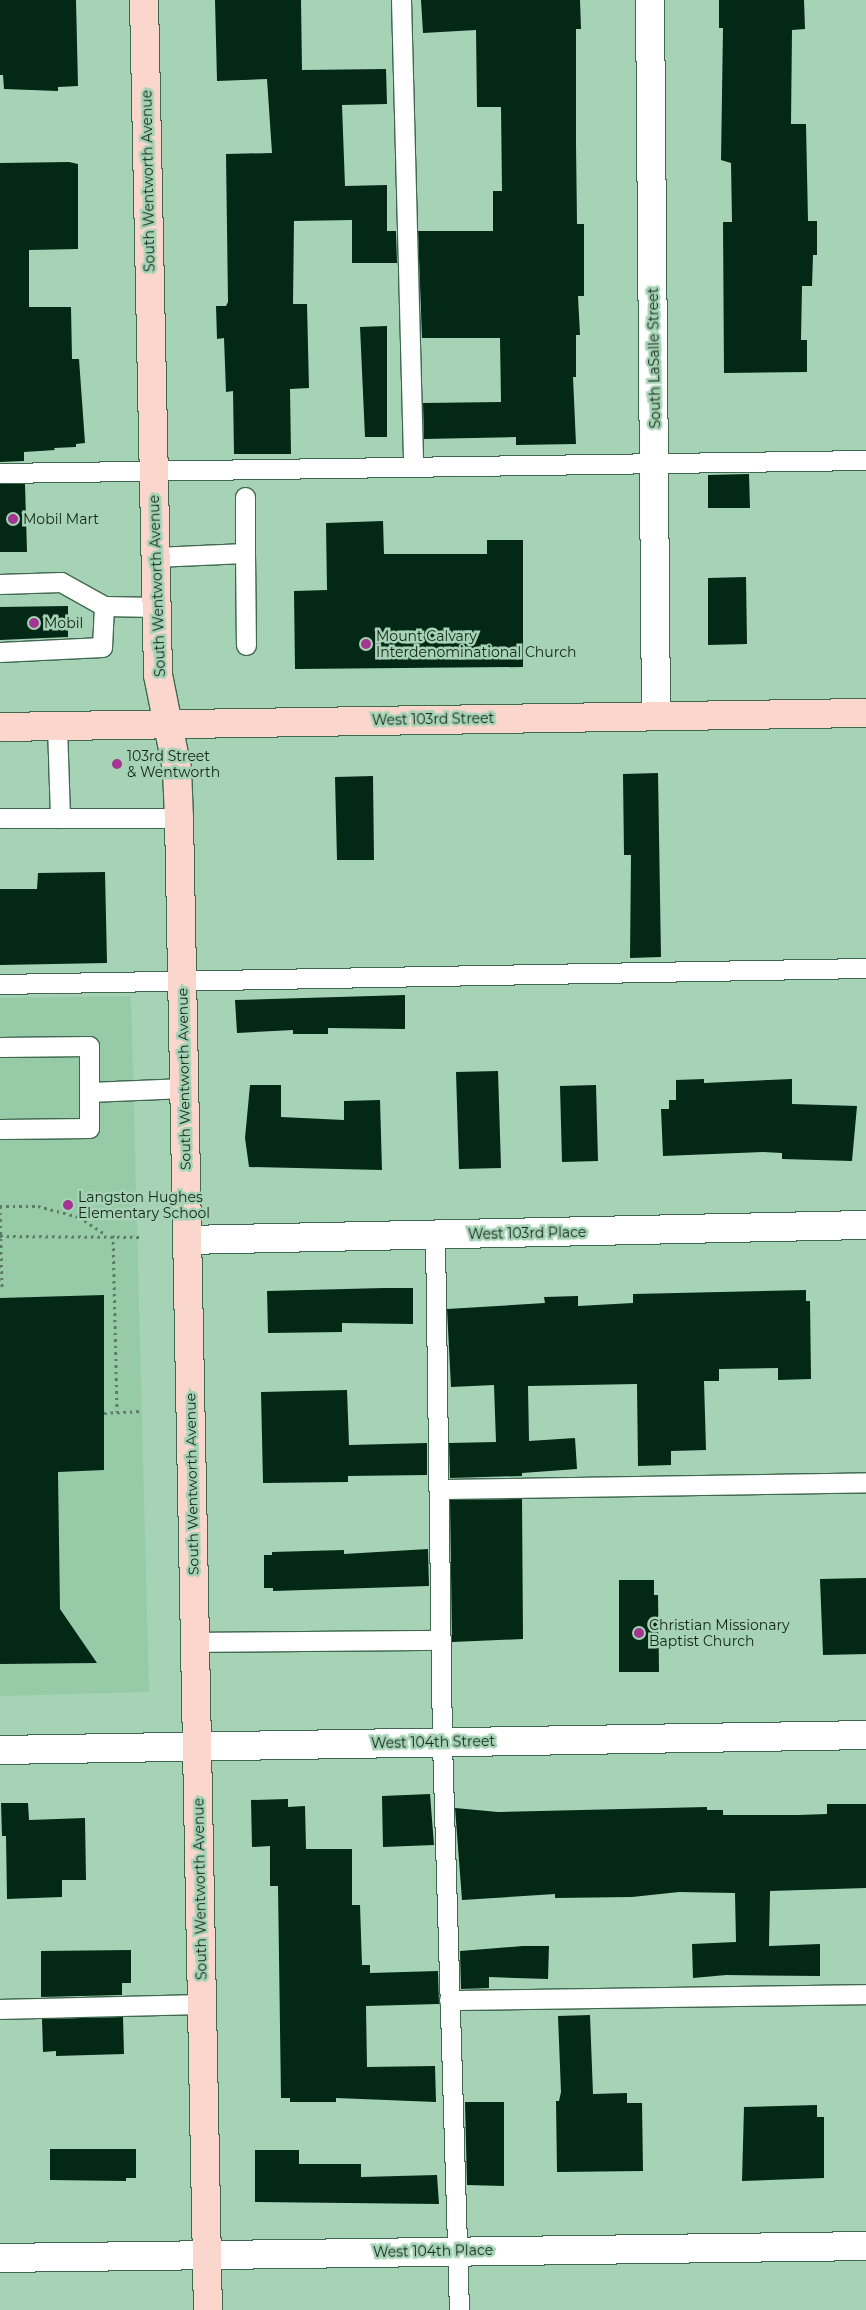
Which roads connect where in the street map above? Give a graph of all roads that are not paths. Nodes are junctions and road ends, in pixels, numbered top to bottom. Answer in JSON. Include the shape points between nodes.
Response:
{"nodes":[{"id":1,"x":144,"y":0,"type":"edge"},
{"id":2,"x":401,"y":0,"type":"edge"},
{"id":3,"x":650,"y":0,"type":"edge"},
{"id":4,"x":866,"y":460,"type":"edge"},
{"id":5,"x":655,"y":463,"type":"junction"},
{"id":6,"x":413,"y":467,"type":"junction"},
{"id":7,"x":153,"y":471,"type":"junction"},
{"id":8,"x":0,"y":473,"type":"edge"},
{"id":9,"x":245,"y":497,"type":"dead end"},
{"id":10,"x":245,"y":553,"type":"junction"},
{"id":11,"x":155,"y":557,"type":"junction"},
{"id":12,"x":0,"y":584,"type":"edge"},
{"id":13,"x":104,"y":606,"type":"junction"},
{"id":14,"x":156,"y":607,"type":"junction"},
{"id":15,"x":246,"y":644,"type":"dead end"},
{"id":16,"x":0,"y":652,"type":"edge"},
{"id":17,"x":866,"y":713,"type":"edge"},
{"id":18,"x":656,"y":716,"type":"junction"},
{"id":19,"x":167,"y":724,"type":"junction"},
{"id":20,"x":57,"y":726,"type":"junction"},
{"id":21,"x":0,"y":727,"type":"edge"},
{"id":22,"x":0,"y":818,"type":"edge"},
{"id":23,"x":60,"y":818,"type":"junction"},
{"id":24,"x":179,"y":818,"type":"junction"},
{"id":25,"x":866,"y":968,"type":"edge"},
{"id":26,"x":182,"y":980,"type":"junction"},
{"id":27,"x":0,"y":984,"type":"edge"},
{"id":28,"x":0,"y":1047,"type":"edge"},
{"id":29,"x":185,"y":1088,"type":"junction"},
{"id":30,"x":89,"y":1092,"type":"junction"},
{"id":31,"x":0,"y":1129,"type":"edge"},
{"id":32,"x":866,"y":1225,"type":"edge"},
{"id":33,"x":435,"y":1235,"type":"junction"},
{"id":34,"x":187,"y":1240,"type":"junction"},
{"id":35,"x":866,"y":1482,"type":"edge"},
{"id":36,"x":438,"y":1489,"type":"junction"},
{"id":37,"x":441,"y":1640,"type":"junction"},
{"id":38,"x":195,"y":1642,"type":"junction"},
{"id":39,"x":866,"y":1735,"type":"edge"},
{"id":40,"x":442,"y":1742,"type":"junction"},
{"id":41,"x":197,"y":1746,"type":"junction"},
{"id":42,"x":0,"y":1750,"type":"edge"},
{"id":43,"x":866,"y":1994,"type":"edge"},
{"id":44,"x":449,"y":2000,"type":"junction"},
{"id":45,"x":202,"y":2004,"type":"junction"},
{"id":46,"x":0,"y":2008,"type":"edge"},
{"id":47,"x":866,"y":2246,"type":"edge"},
{"id":48,"x":457,"y":2251,"type":"junction"},
{"id":49,"x":207,"y":2254,"type":"junction"},
{"id":50,"x":0,"y":2258,"type":"edge"},
{"id":51,"x":208,"y":2310,"type":"edge"},
{"id":52,"x":459,"y":2310,"type":"edge"}],
"edges":[{"from":1,"to":7,"type":"street","name":"South Wentworth Avenue"},
{"from":2,"to":6,"type":"lane"},
{"from":3,"to":5,"type":"street","name":"South LaSalle Street"},
{"from":4,"to":5,"type":"lane"},
{"from":5,"to":6,"type":"lane"},
{"from":5,"to":18,"type":"street","name":"South LaSalle Street"},
{"from":6,"to":7,"type":"lane"},
{"from":7,"to":8,"type":"lane"},
{"from":7,"to":11,"type":"street","name":"South Wentworth Avenue"},
{"from":9,"to":10,"type":"lane"},
{"from":10,"to":11,"type":"lane"},
{"from":10,"to":15,"type":"lane"},
{"from":11,"to":14,"type":"street","name":"South Wentworth Avenue"},
{"from":12,"to":13,"type":"lane","via":[[60,582]]},
{"from":13,"to":14,"type":"lane"},
{"from":13,"to":16,"type":"lane","via":[[102,647]]},
{"from":14,"to":19,"type":"street","name":"South Wentworth Avenue","via":[[158,675]]},
{"from":17,"to":18,"type":"street","name":"West 103rd Street"},
{"from":18,"to":19,"type":"street","name":"West 103rd Street"},
{"from":19,"to":20,"type":"street","name":"West 103rd Street"},
{"from":19,"to":24,"type":"street","name":"South Wentworth Avenue","via":[[178,769]]},
{"from":20,"to":21,"type":"street","name":"West 103rd Street"},
{"from":20,"to":23,"type":"lane"},
{"from":22,"to":23,"type":"lane"},
{"from":23,"to":24,"type":"lane"},
{"from":24,"to":26,"type":"street","name":"South Wentworth Avenue"},
{"from":25,"to":26,"type":"lane"},
{"from":26,"to":27,"type":"lane"},
{"from":26,"to":29,"type":"street","name":"South Wentworth Avenue"},
{"from":28,"to":30,"type":"lane","via":[[89,1046]]},
{"from":29,"to":30,"type":"lane"},
{"from":29,"to":34,"type":"street","name":"South Wentworth Avenue"},
{"from":30,"to":31,"type":"lane","via":[[90,1128]]},
{"from":32,"to":33,"type":"street","name":"West 103rd Place"},
{"from":33,"to":34,"type":"street","name":"West 103rd Place"},
{"from":33,"to":36,"type":"lane"},
{"from":34,"to":38,"type":"street","name":"South Wentworth Avenue"},
{"from":35,"to":36,"type":"lane"},
{"from":36,"to":37,"type":"lane"},
{"from":37,"to":38,"type":"lane"},
{"from":37,"to":40,"type":"lane"},
{"from":38,"to":41,"type":"street","name":"South Wentworth Avenue"},
{"from":39,"to":40,"type":"street","name":"West 104th Street"},
{"from":40,"to":41,"type":"street","name":"West 104th Street"},
{"from":40,"to":44,"type":"lane"},
{"from":41,"to":42,"type":"street","name":"West 104th Street"},
{"from":41,"to":45,"type":"street","name":"South Wentworth Avenue"},
{"from":43,"to":44,"type":"lane"},
{"from":44,"to":48,"type":"lane"},
{"from":45,"to":46,"type":"lane"},
{"from":45,"to":49,"type":"street","name":"South Wentworth Avenue"},
{"from":47,"to":48,"type":"street","name":"West 104th Place"},
{"from":48,"to":49,"type":"street","name":"West 104th Place"},
{"from":48,"to":52,"type":"lane"},
{"from":49,"to":50,"type":"street","name":"West 104th Place"},
{"from":49,"to":51,"type":"street","name":"South Wentworth Avenue"}]}
